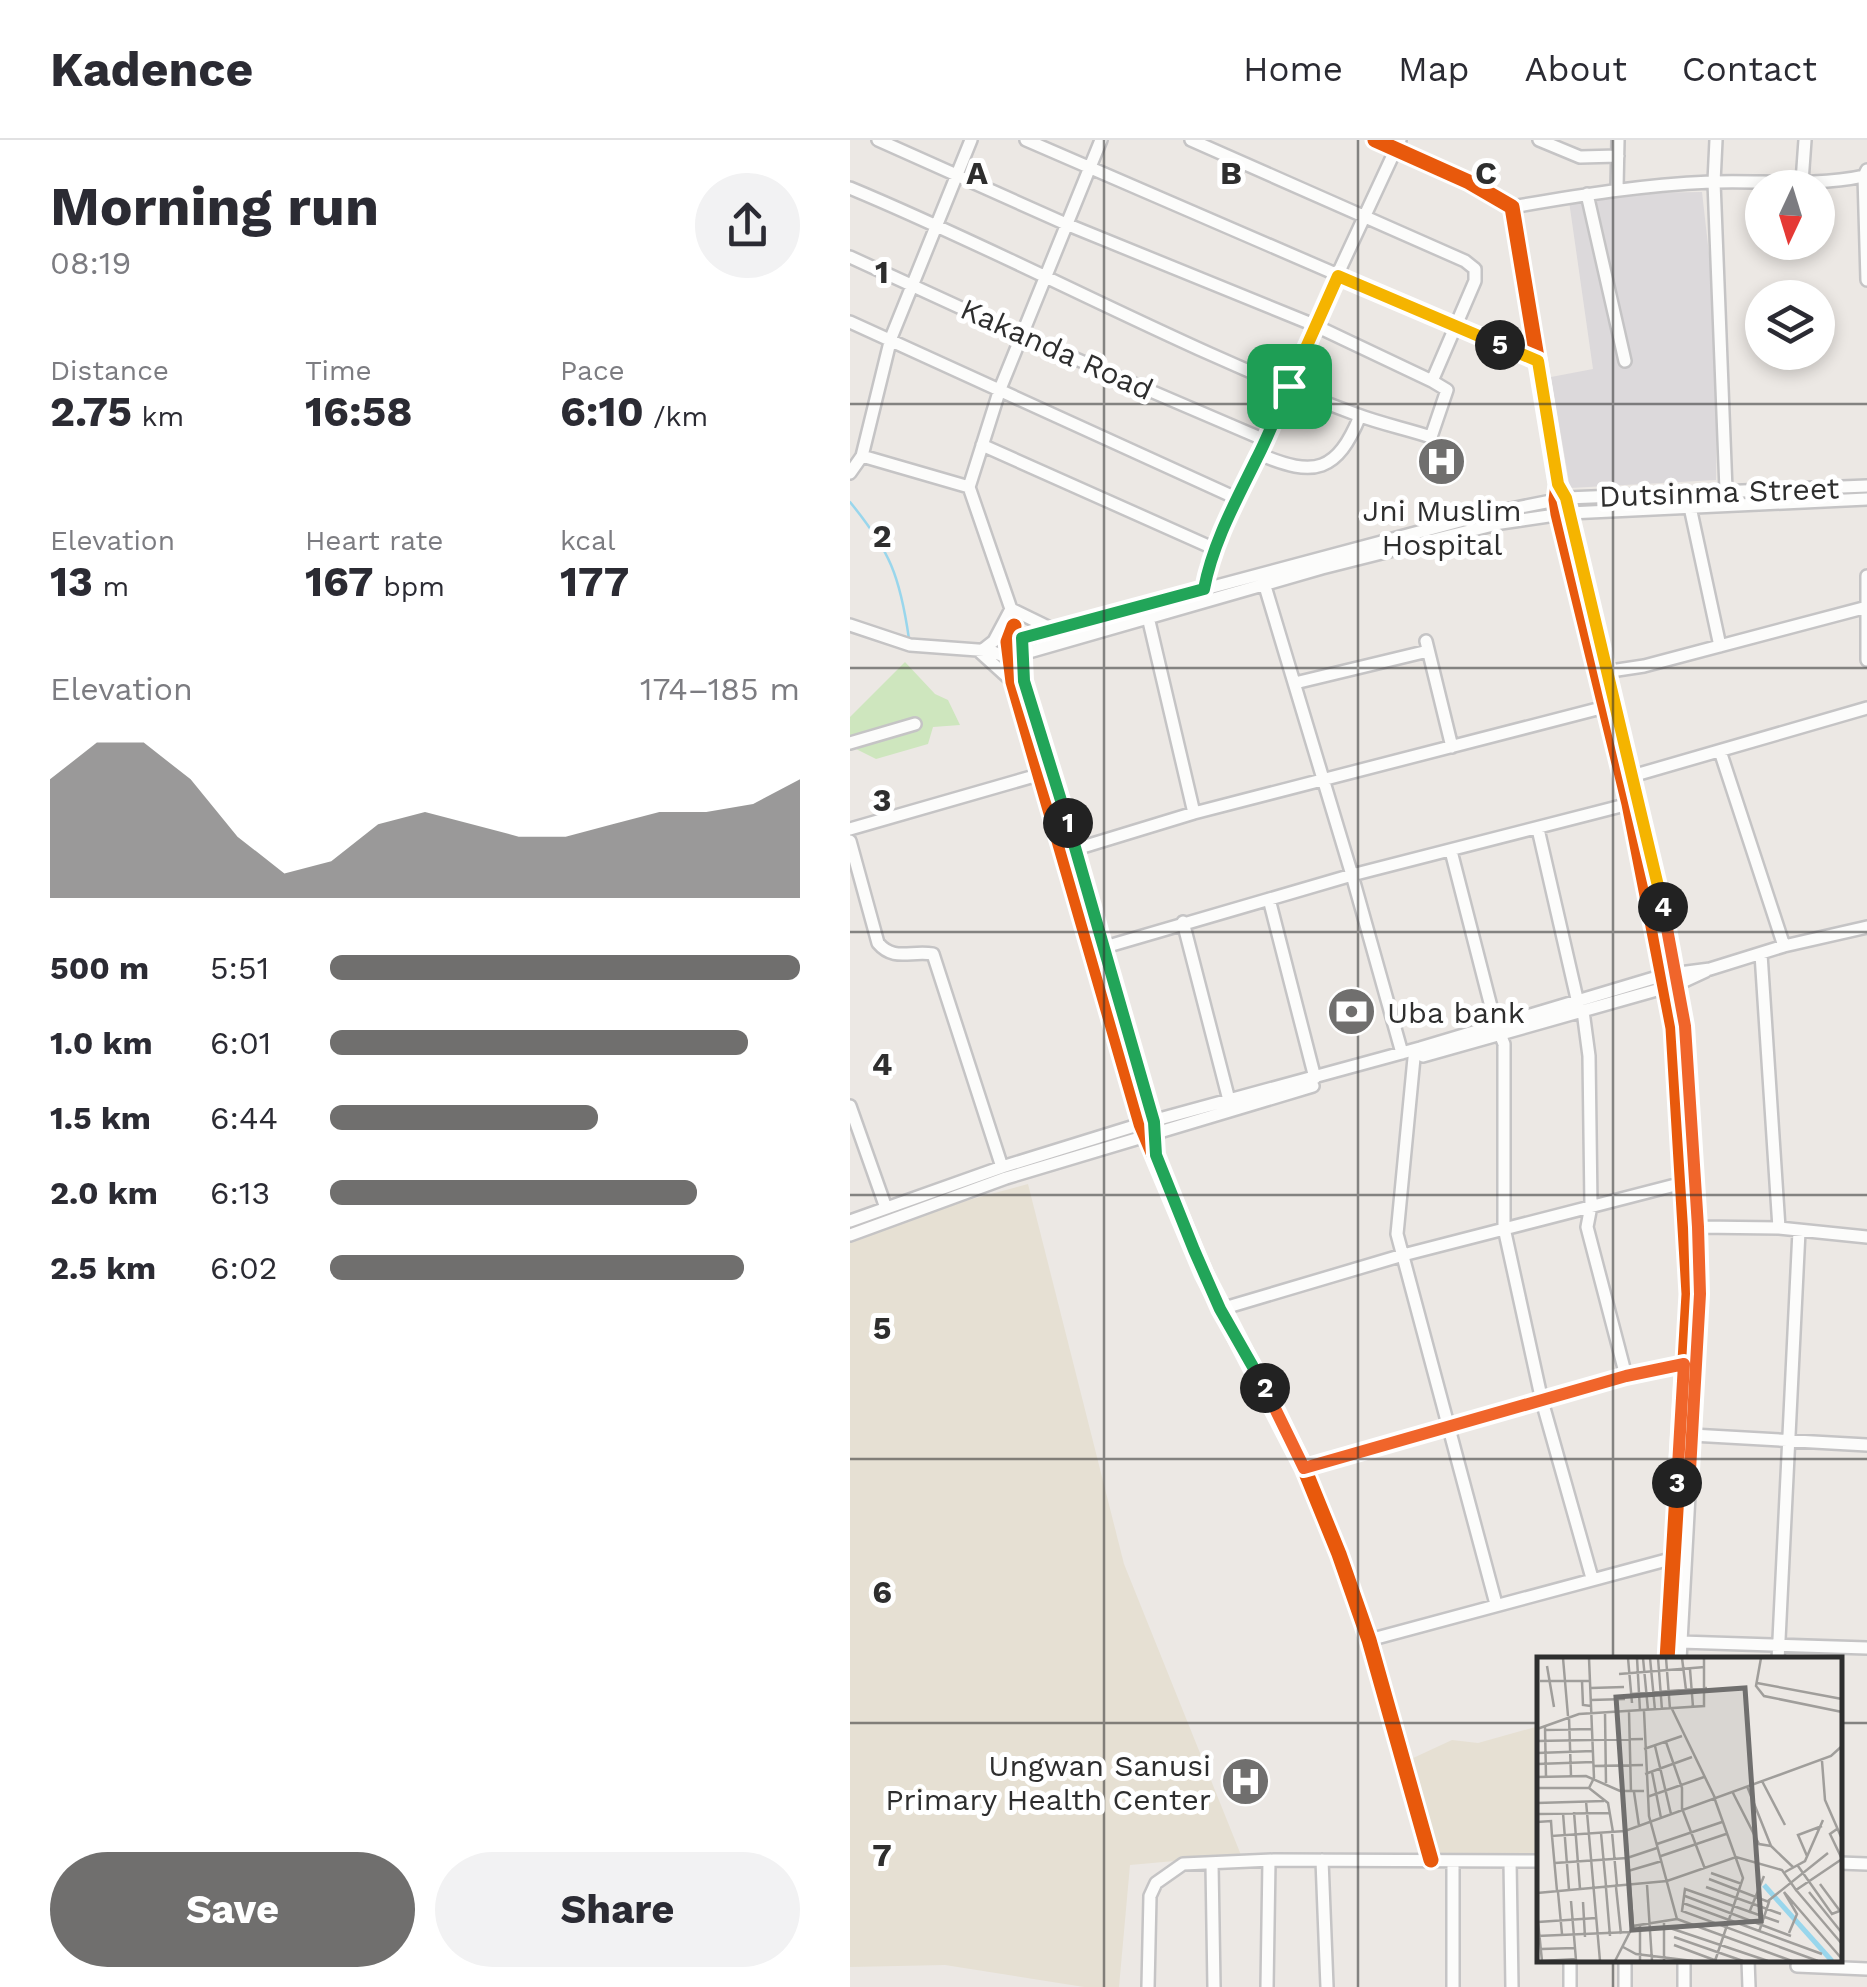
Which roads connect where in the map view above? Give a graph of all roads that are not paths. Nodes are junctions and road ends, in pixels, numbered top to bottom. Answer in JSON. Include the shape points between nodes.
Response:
{"nodes":[{"id":1,"x":878,"y":140,"type":"edge"},
{"id":2,"x":970,"y":140,"type":"edge"},
{"id":3,"x":1026,"y":140,"type":"edge"},
{"id":4,"x":1101,"y":140,"type":"edge"},
{"id":5,"x":1191,"y":140,"type":"edge"},
{"id":6,"x":1376,"y":140,"type":"edge"},
{"id":7,"x":1539,"y":140,"type":"edge"},
{"id":8,"x":1618,"y":140,"type":"edge"},
{"id":9,"x":1716,"y":140,"type":"edge"},
{"id":10,"x":1806,"y":140,"type":"edge"},
{"id":11,"x":1398,"y":144,"type":"edge"},
{"id":12,"x":1618,"y":156,"type":"junction"},
{"id":13,"x":1089,"y":169,"type":"junction"},
{"id":14,"x":1803,"y":170,"type":"edge"},
{"id":15,"x":1866,"y":173,"type":"edge"},
{"id":16,"x":955,"y":174,"type":"junction"},
{"id":17,"x":1714,"y":182,"type":"junction"},
{"id":18,"x":1745,"y":182,"type":"edge"},
{"id":19,"x":1835,"y":182,"type":"edge"},
{"id":20,"x":850,"y":188,"type":"edge"},
{"id":21,"x":1617,"y":188,"type":"junction"},
{"id":22,"x":1588,"y":194,"type":"junction"},
{"id":23,"x":1512,"y":207,"type":"junction"},
{"id":24,"x":1365,"y":217,"type":"junction"},
{"id":25,"x":934,"y":223,"type":"junction"},
{"id":26,"x":1066,"y":224,"type":"junction"},
{"id":27,"x":850,"y":257,"type":"edge"},
{"id":28,"x":1338,"y":276,"type":"junction"},
{"id":29,"x":1044,"y":277,"type":"junction"},
{"id":30,"x":1867,"y":280,"type":"edge"},
{"id":31,"x":912,"y":285,"type":"junction"},
{"id":32,"x":850,"y":322,"type":"edge"},
{"id":33,"x":1314,"y":325,"type":"junction"},
{"id":34,"x":1457,"y":326,"type":"junction"},
{"id":35,"x":1020,"y":335,"type":"junction"},
{"id":36,"x":891,"y":338,"type":"junction"},
{"id":37,"x":1538,"y":361,"type":"junction"},
{"id":38,"x":1626,"y":361,"type":"dead end"},
{"id":39,"x":1432,"y":380,"type":"junction"},
{"id":40,"x":1289,"y":386,"type":"junction"},
{"id":41,"x":1000,"y":389,"type":"junction"},
{"id":42,"x":1360,"y":416,"type":"junction"},
{"id":43,"x":1264,"y":440,"type":"junction"},
{"id":44,"x":982,"y":445,"type":"junction"},
{"id":45,"x":1260,"y":454,"type":"junction"},
{"id":46,"x":862,"y":456,"type":"junction"},
{"id":47,"x":850,"y":474,"type":"edge"},
{"id":48,"x":1867,"y":486,"type":"edge"},
{"id":49,"x":969,"y":488,"type":"junction"},
{"id":50,"x":1726,"y":490,"type":"junction"},
{"id":51,"x":1236,"y":498,"type":"junction"},
{"id":52,"x":1561,"y":499,"type":"junction"},
{"id":53,"x":1867,"y":499,"type":"edge"},
{"id":54,"x":1690,"y":507,"type":"junction"},
{"id":55,"x":1564,"y":513,"type":"junction"},
{"id":56,"x":1215,"y":549,"type":"junction"},
{"id":57,"x":1867,"y":576,"type":"edge"},
{"id":58,"x":1264,"y":584,"type":"junction"},
{"id":59,"x":1204,"y":589,"type":"junction"},
{"id":60,"x":1866,"y":608,"type":"edge"},
{"id":61,"x":1012,"y":609,"type":"junction"},
{"id":62,"x":1148,"y":617,"type":"junction"},
{"id":63,"x":850,"y":625,"type":"edge"},
{"id":64,"x":1052,"y":629,"type":"junction"},
{"id":65,"x":1015,"y":640,"type":"junction"},
{"id":66,"x":1720,"y":646,"type":"junction"},
{"id":67,"x":1040,"y":648,"type":"junction"},
{"id":68,"x":986,"y":652,"type":"junction"},
{"id":69,"x":1015,"y":656,"type":"junction"},
{"id":70,"x":1867,"y":660,"type":"edge"},
{"id":71,"x":1602,"y":672,"type":"junction"},
{"id":72,"x":1018,"y":682,"type":"junction"},
{"id":73,"x":1296,"y":683,"type":"junction"},
{"id":74,"x":1605,"y":707,"type":"junction"},
{"id":75,"x":1867,"y":708,"type":"edge"},
{"id":76,"x":915,"y":724,"type":"dead end"},
{"id":77,"x":850,"y":743,"type":"edge"},
{"id":78,"x":1452,"y":747,"type":"junction"},
{"id":79,"x":1720,"y":752,"type":"junction"},
{"id":80,"x":1038,"y":774,"type":"junction"},
{"id":81,"x":1632,"y":776,"type":"junction"},
{"id":82,"x":1324,"y":780,"type":"junction"},
{"id":83,"x":1629,"y":804,"type":"junction"},
{"id":84,"x":1194,"y":813,"type":"junction"},
{"id":85,"x":850,"y":829,"type":"edge"},
{"id":86,"x":1538,"y":829,"type":"junction"},
{"id":87,"x":850,"y":841,"type":"edge"},
{"id":88,"x":1076,"y":849,"type":"junction"},
{"id":89,"x":1452,"y":850,"type":"junction"},
{"id":90,"x":1352,"y":875,"type":"junction"},
{"id":91,"x":1269,"y":898,"type":"junction"},
{"id":92,"x":1183,"y":922,"type":"junction"},
{"id":93,"x":1867,"y":928,"type":"edge"},
{"id":94,"x":1784,"y":946,"type":"junction"},
{"id":95,"x":1105,"y":947,"type":"junction"},
{"id":96,"x":1762,"y":954,"type":"junction"},
{"id":97,"x":1671,"y":979,"type":"junction"},
{"id":98,"x":1581,"y":1007,"type":"junction"},
{"id":99,"x":1498,"y":1030,"type":"junction"},
{"id":100,"x":1408,"y":1056,"type":"junction"},
{"id":101,"x":1315,"y":1078,"type":"junction"},
{"id":102,"x":1229,"y":1100,"type":"junction"},
{"id":103,"x":850,"y":1106,"type":"edge"},
{"id":104,"x":1149,"y":1129,"type":"junction"},
{"id":105,"x":1002,"y":1167,"type":"junction"},
{"id":106,"x":1683,"y":1182,"type":"junction"},
{"id":107,"x":1591,"y":1206,"type":"junction"},
{"id":108,"x":886,"y":1208,"type":"junction"},
{"id":109,"x":850,"y":1221,"type":"edge"},
{"id":110,"x":1698,"y":1227,"type":"junction"},
{"id":111,"x":1504,"y":1228,"type":"junction"},
{"id":112,"x":1779,"y":1228,"type":"junction"},
{"id":113,"x":1799,"y":1231,"type":"junction"},
{"id":114,"x":850,"y":1235,"type":"edge"},
{"id":115,"x":1867,"y":1237,"type":"edge"},
{"id":116,"x":1402,"y":1255,"type":"junction"},
{"id":117,"x":1220,"y":1309,"type":"junction"},
{"id":118,"x":1684,"y":1364,"type":"junction"},
{"id":119,"x":1626,"y":1376,"type":"junction"},
{"id":120,"x":1542,"y":1401,"type":"junction"},
{"id":121,"x":1447,"y":1428,"type":"junction"},
{"id":122,"x":1692,"y":1436,"type":"junction"},
{"id":123,"x":1791,"y":1442,"type":"junction"},
{"id":124,"x":1867,"y":1445,"type":"edge"},
{"id":125,"x":1304,"y":1468,"type":"junction"},
{"id":126,"x":1683,"y":1488,"type":"junction"},
{"id":127,"x":1674,"y":1558,"type":"junction"},
{"id":128,"x":1592,"y":1578,"type":"junction"},
{"id":129,"x":1496,"y":1604,"type":"junction"},
{"id":130,"x":1368,"y":1640,"type":"junction"},
{"id":131,"x":1680,"y":1642,"type":"junction"},
{"id":132,"x":1779,"y":1644,"type":"junction"},
{"id":133,"x":1867,"y":1648,"type":"edge"},
{"id":134,"x":1667,"y":1657,"type":"edge"},
{"id":135,"x":1680,"y":1657,"type":"edge"},
{"id":136,"x":1778,"y":1657,"type":"edge"},
{"id":137,"x":1269,"y":1860,"type":"junction"},
{"id":138,"x":1322,"y":1860,"type":"junction"},
{"id":139,"x":1431,"y":1860,"type":"junction"},
{"id":140,"x":1510,"y":1860,"type":"junction"},
{"id":141,"x":1537,"y":1860,"type":"edge"},
{"id":142,"x":1453,"y":1861,"type":"junction"},
{"id":143,"x":1842,"y":1863,"type":"edge"},
{"id":144,"x":1212,"y":1864,"type":"junction"},
{"id":145,"x":1867,"y":1864,"type":"edge"},
{"id":146,"x":1748,"y":1962,"type":"edge"},
{"id":147,"x":1798,"y":1966,"type":"dead end"},
{"id":148,"x":1867,"y":1969,"type":"edge"},
{"id":149,"x":1148,"y":1987,"type":"edge"},
{"id":150,"x":1214,"y":1987,"type":"edge"},
{"id":151,"x":1267,"y":1987,"type":"edge"},
{"id":152,"x":1328,"y":1987,"type":"edge"},
{"id":153,"x":1453,"y":1987,"type":"edge"},
{"id":154,"x":1512,"y":1987,"type":"edge"},
{"id":155,"x":1749,"y":1987,"type":"edge"}],
"edges":[{"from":1,"to":16,"type":"street"},
{"from":2,"to":16,"type":"street"},
{"from":3,"to":13,"type":"street"},
{"from":4,"to":13,"type":"street"},
{"from":5,"to":24,"type":"street"},
{"from":6,"to":11,"type":"street"},
{"from":7,"to":12,"type":"street","via":[[1580,157]]},
{"from":8,"to":12,"type":"street"},
{"from":9,"to":17,"type":"street"},
{"from":10,"to":14,"type":"street"},
{"from":11,"to":23,"type":"street"},
{"from":11,"to":24,"type":"street"},
{"from":12,"to":21,"type":"street"},
{"from":13,"to":26,"type":"street"},
{"from":13,"to":28,"type":"street"},
{"from":15,"to":19,"type":"street"},
{"from":15,"to":30,"type":"street"},
{"from":16,"to":25,"type":"street"},
{"from":16,"to":26,"type":"street"},
{"from":17,"to":18,"type":"street"},
{"from":17,"to":21,"type":"street"},
{"from":17,"to":50,"type":"street"},
{"from":20,"to":25,"type":"street"},
{"from":21,"to":22,"type":"street"},
{"from":22,"to":23,"type":"street"},
{"from":22,"to":38,"type":"street"},
{"from":23,"to":37,"type":"street"},
{"from":24,"to":28,"type":"street"},
{"from":24,"to":34,"type":"street","via":[[1475,269]]},
{"from":25,"to":29,"type":"street"},
{"from":25,"to":31,"type":"street"},
{"from":26,"to":29,"type":"street"},
{"from":26,"to":33,"type":"street"},
{"from":27,"to":31,"type":"street","name":"Kakanda Road"},
{"from":28,"to":33,"type":"street"},
{"from":28,"to":34,"type":"street"},
{"from":29,"to":35,"type":"street"},
{"from":29,"to":40,"type":"street"},
{"from":31,"to":35,"type":"street","name":"Kakanda Road"},
{"from":31,"to":36,"type":"street"},
{"from":32,"to":36,"type":"street"},
{"from":33,"to":39,"type":"street"},
{"from":33,"to":40,"type":"street"},
{"from":34,"to":37,"type":"street"},
{"from":34,"to":39,"type":"street"},
{"from":35,"to":41,"type":"street"},
{"from":35,"to":43,"type":"street","name":"Kakanda Road"},
{"from":36,"to":41,"type":"street"},
{"from":36,"to":46,"type":"street"},
{"from":37,"to":52,"type":"street"},
{"from":39,"to":42,"type":"street","via":[[1447,390],[1431,437]]},
{"from":40,"to":42,"type":"street"},
{"from":40,"to":43,"type":"street"},
{"from":41,"to":44,"type":"street"},
{"from":41,"to":51,"type":"street"},
{"from":42,"to":45,"type":"street","via":[[1344,450],[1329,464],[1306,468]]},
{"from":43,"to":45,"type":"street"},
{"from":44,"to":49,"type":"street"},
{"from":44,"to":56,"type":"street"},
{"from":45,"to":51,"type":"street"},
{"from":46,"to":47,"type":"street"},
{"from":46,"to":49,"type":"street"},
{"from":48,"to":50,"type":"street","name":"Dutsinma Street"},
{"from":49,"to":61,"type":"street"},
{"from":50,"to":52,"type":"street","name":"Dutsinma Street"},
{"from":51,"to":56,"type":"street"},
{"from":52,"to":55,"type":"street"},
{"from":52,"to":59,"type":"street","name":"Dutsinma Street"},
{"from":53,"to":54,"type":"street","name":"Dutsinma Street"},
{"from":54,"to":55,"type":"street","name":"Dutsinma Street"},
{"from":54,"to":66,"type":"street"},
{"from":55,"to":58,"type":"street","name":"Dutsinma Street"},
{"from":55,"to":71,"type":"street"},
{"from":56,"to":59,"type":"street"},
{"from":57,"to":60,"type":"street"},
{"from":58,"to":62,"type":"street","name":"Dutsinma Street"},
{"from":58,"to":73,"type":"street"},
{"from":59,"to":64,"type":"street","name":"Dutsinma Street"},
{"from":60,"to":66,"type":"street"},
{"from":60,"to":70,"type":"street"},
{"from":61,"to":64,"type":"street"},
{"from":61,"to":65,"type":"street"},
{"from":61,"to":68,"type":"street"},
{"from":62,"to":67,"type":"street","name":"Dutsinma Street"},
{"from":62,"to":84,"type":"street"},
{"from":63,"to":68,"type":"street","via":[[910,646]]},
{"from":64,"to":65,"type":"street","name":"Dutsinma Street"},
{"from":65,"to":68,"type":"street","name":"Dutsinma Street"},
{"from":65,"to":69,"type":"street"},
{"from":66,"to":71,"type":"street"},
{"from":67,"to":69,"type":"street","name":"Dutsinma Street"},
{"from":67,"to":72,"type":"street"},
{"from":68,"to":69,"type":"street"},
{"from":68,"to":72,"type":"street"},
{"from":69,"to":72,"type":"street"},
{"from":71,"to":74,"type":"street"},
{"from":71,"to":81,"type":"street"},
{"from":72,"to":80,"type":"street"},
{"from":72,"to":88,"type":"street"},
{"from":73,"to":78,"type":"street","via":[[1427,646]]},
{"from":73,"to":82,"type":"street"},
{"from":74,"to":78,"type":"street"},
{"from":74,"to":83,"type":"street"},
{"from":75,"to":79,"type":"street"},
{"from":76,"to":77,"type":"street"},
{"from":78,"to":82,"type":"street"},
{"from":79,"to":81,"type":"street"},
{"from":79,"to":94,"type":"street"},
{"from":80,"to":85,"type":"street"},
{"from":80,"to":104,"type":"street"},
{"from":81,"to":97,"type":"street"},
{"from":82,"to":84,"type":"street"},
{"from":82,"to":90,"type":"street"},
{"from":83,"to":86,"type":"street"},
{"from":83,"to":97,"type":"street"},
{"from":84,"to":88,"type":"street"},
{"from":86,"to":89,"type":"street"},
{"from":86,"to":98,"type":"street"},
{"from":87,"to":105,"type":"street","via":[[878,944],[897,956],[933,954]]},
{"from":88,"to":95,"type":"street"},
{"from":89,"to":90,"type":"street"},
{"from":89,"to":99,"type":"street"},
{"from":90,"to":91,"type":"street"},
{"from":90,"to":100,"type":"street"},
{"from":91,"to":92,"type":"street"},
{"from":91,"to":101,"type":"street"},
{"from":92,"to":95,"type":"street"},
{"from":92,"to":102,"type":"street"},
{"from":93,"to":94,"type":"street"},
{"from":94,"to":96,"type":"street"},
{"from":95,"to":104,"type":"street"},
{"from":96,"to":97,"type":"street"},
{"from":96,"to":112,"type":"street"},
{"from":97,"to":98,"type":"street"},
{"from":97,"to":106,"type":"street"},
{"from":97,"to":110,"type":"street","via":[[1685,1026]]},
{"from":98,"to":99,"type":"street"},
{"from":98,"to":107,"type":"street"},
{"from":99,"to":100,"type":"street"},
{"from":99,"to":111,"type":"street","via":[[1504,1044]]},
{"from":100,"to":101,"type":"street"},
{"from":100,"to":104,"type":"street"},
{"from":100,"to":116,"type":"street","via":[[1397,1234]]},
{"from":101,"to":102,"type":"street"},
{"from":102,"to":104,"type":"street"},
{"from":103,"to":108,"type":"street"},
{"from":104,"to":105,"type":"street"},
{"from":104,"to":114,"type":"street"},
{"from":104,"to":117,"type":"street"},
{"from":105,"to":108,"type":"street"},
{"from":106,"to":107,"type":"street"},
{"from":106,"to":118,"type":"street","via":[[1689,1294]]},
{"from":107,"to":111,"type":"street"},
{"from":107,"to":119,"type":"street","via":[[1587,1226]]},
{"from":108,"to":109,"type":"street"},
{"from":110,"to":112,"type":"street"},
{"from":110,"to":122,"type":"street"},
{"from":111,"to":116,"type":"street"},
{"from":111,"to":120,"type":"street"},
{"from":112,"to":113,"type":"street"},
{"from":113,"to":115,"type":"street"},
{"from":113,"to":123,"type":"street"},
{"from":116,"to":117,"type":"street"},
{"from":116,"to":121,"type":"street"},
{"from":117,"to":125,"type":"street"},
{"from":118,"to":119,"type":"street"},
{"from":118,"to":126,"type":"street"},
{"from":119,"to":120,"type":"street"},
{"from":120,"to":121,"type":"street"},
{"from":120,"to":128,"type":"street"},
{"from":121,"to":125,"type":"street"},
{"from":121,"to":129,"type":"street"},
{"from":122,"to":123,"type":"street"},
{"from":122,"to":126,"type":"street"},
{"from":123,"to":124,"type":"street"},
{"from":123,"to":132,"type":"street"},
{"from":125,"to":130,"type":"street"},
{"from":126,"to":127,"type":"street"},
{"from":126,"to":131,"type":"street"},
{"from":127,"to":128,"type":"street"},
{"from":127,"to":134,"type":"street"},
{"from":128,"to":129,"type":"street"},
{"from":129,"to":130,"type":"street"},
{"from":130,"to":139,"type":"street"},
{"from":131,"to":132,"type":"street"},
{"from":131,"to":135,"type":"street"},
{"from":132,"to":133,"type":"street"},
{"from":132,"to":136,"type":"street"},
{"from":137,"to":138,"type":"street"},
{"from":137,"to":144,"type":"street"},
{"from":137,"to":151,"type":"street"},
{"from":138,"to":139,"type":"street"},
{"from":138,"to":152,"type":"street"},
{"from":139,"to":142,"type":"street"},
{"from":140,"to":141,"type":"street"},
{"from":140,"to":142,"type":"street"},
{"from":140,"to":154,"type":"street"},
{"from":142,"to":153,"type":"street"},
{"from":143,"to":145,"type":"street"},
{"from":144,"to":149,"type":"street","via":[[1182,1864],[1156,1883]]},
{"from":144,"to":150,"type":"street"},
{"from":146,"to":155,"type":"street"},
{"from":147,"to":148,"type":"street"}]}
